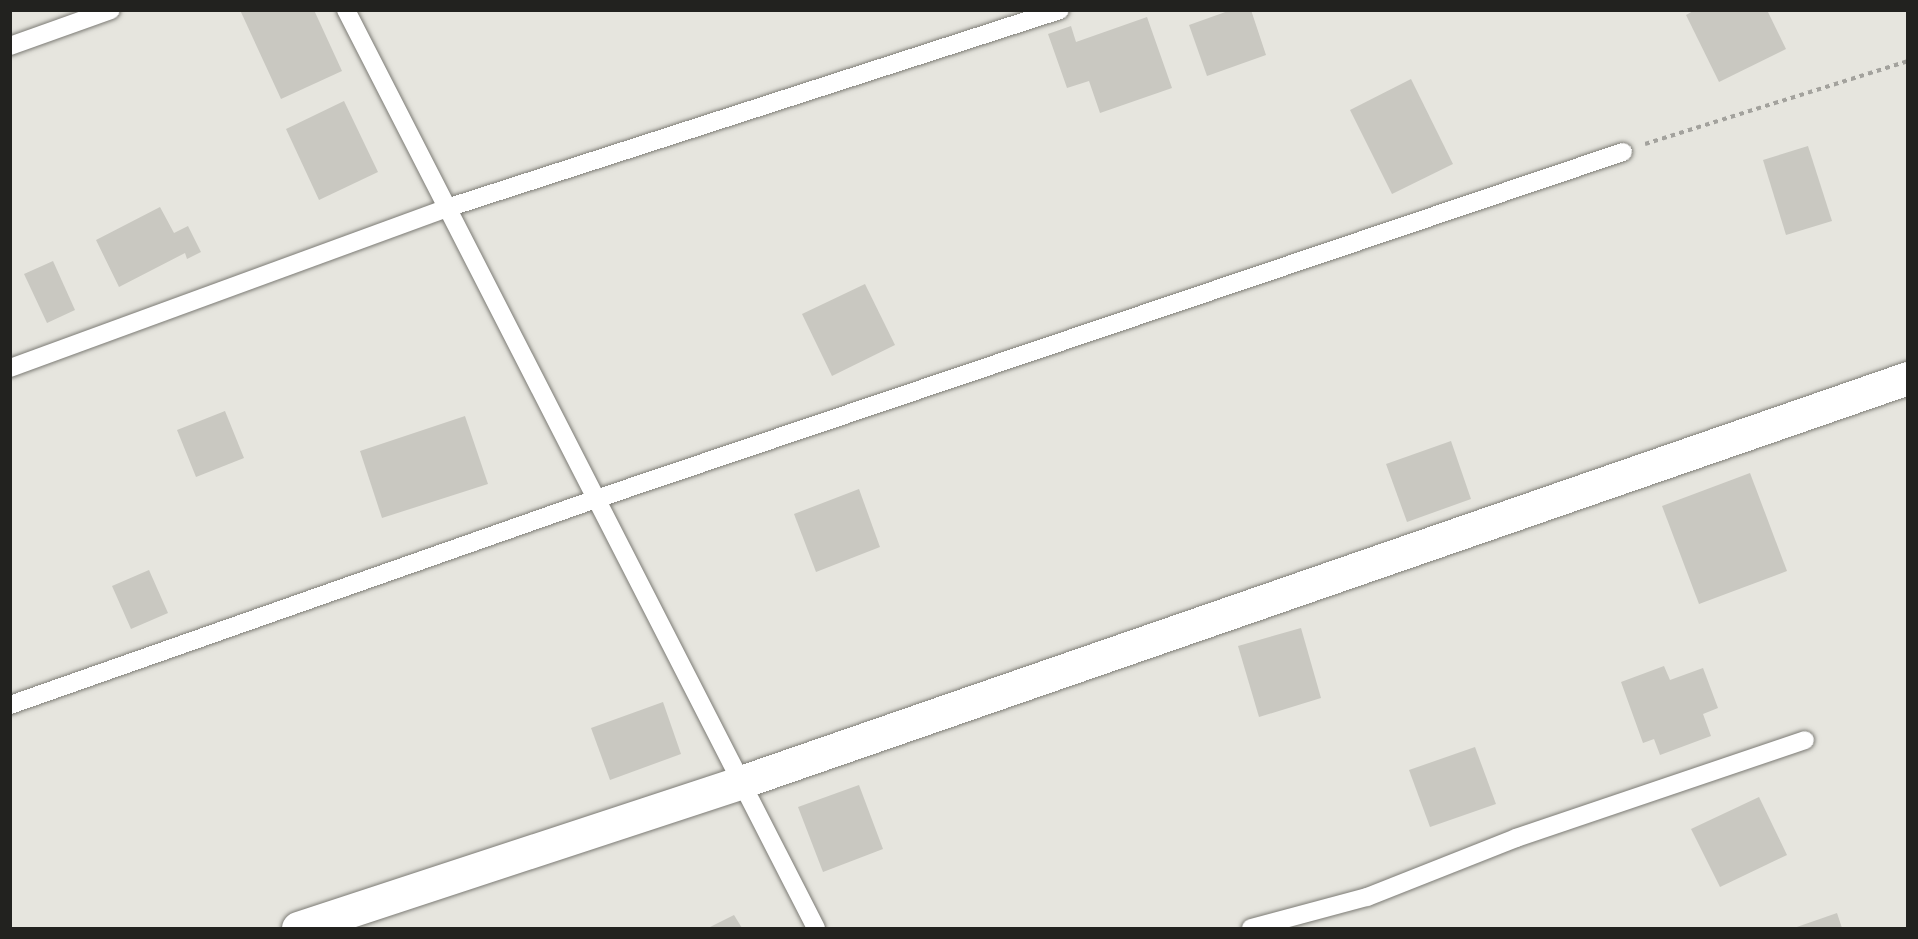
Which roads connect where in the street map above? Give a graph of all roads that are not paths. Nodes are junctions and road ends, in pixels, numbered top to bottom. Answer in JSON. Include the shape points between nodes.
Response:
{"nodes":[{"id":1,"x":111,"y":10,"type":"edge"},
{"id":2,"x":346,"y":10,"type":"edge"},
{"id":3,"x":1060,"y":10,"type":"edge"},
{"id":4,"x":10,"y":46,"type":"edge"},
{"id":5,"x":1623,"y":152,"type":"road end"},
{"id":6,"x":447,"y":208,"type":"junction"},
{"id":7,"x":10,"y":369,"type":"edge"},
{"id":8,"x":1908,"y":378,"type":"edge"},
{"id":9,"x":596,"y":499,"type":"junction"},
{"id":10,"x":10,"y":705,"type":"edge"},
{"id":11,"x":1804,"y":740,"type":"dead end"},
{"id":12,"x":741,"y":782,"type":"junction"},
{"id":13,"x":298,"y":928,"type":"edge"},
{"id":14,"x":816,"y":928,"type":"edge"},
{"id":15,"x":1251,"y":928,"type":"edge"}],
"edges":[{"from":1,"to":4,"type":"lane"},
{"from":2,"to":6,"type":"lane"},
{"from":3,"to":6,"type":"lane"},
{"from":5,"to":9,"type":"lane"},
{"from":6,"to":7,"type":"lane"},
{"from":6,"to":9,"type":"lane"},
{"from":8,"to":12,"type":"street"},
{"from":9,"to":10,"type":"lane"},
{"from":9,"to":12,"type":"lane"},
{"from":11,"to":15,"type":"lane","via":[[1516,838],[1367,897]]},
{"from":12,"to":13,"type":"street"},
{"from":12,"to":14,"type":"lane"}]}
